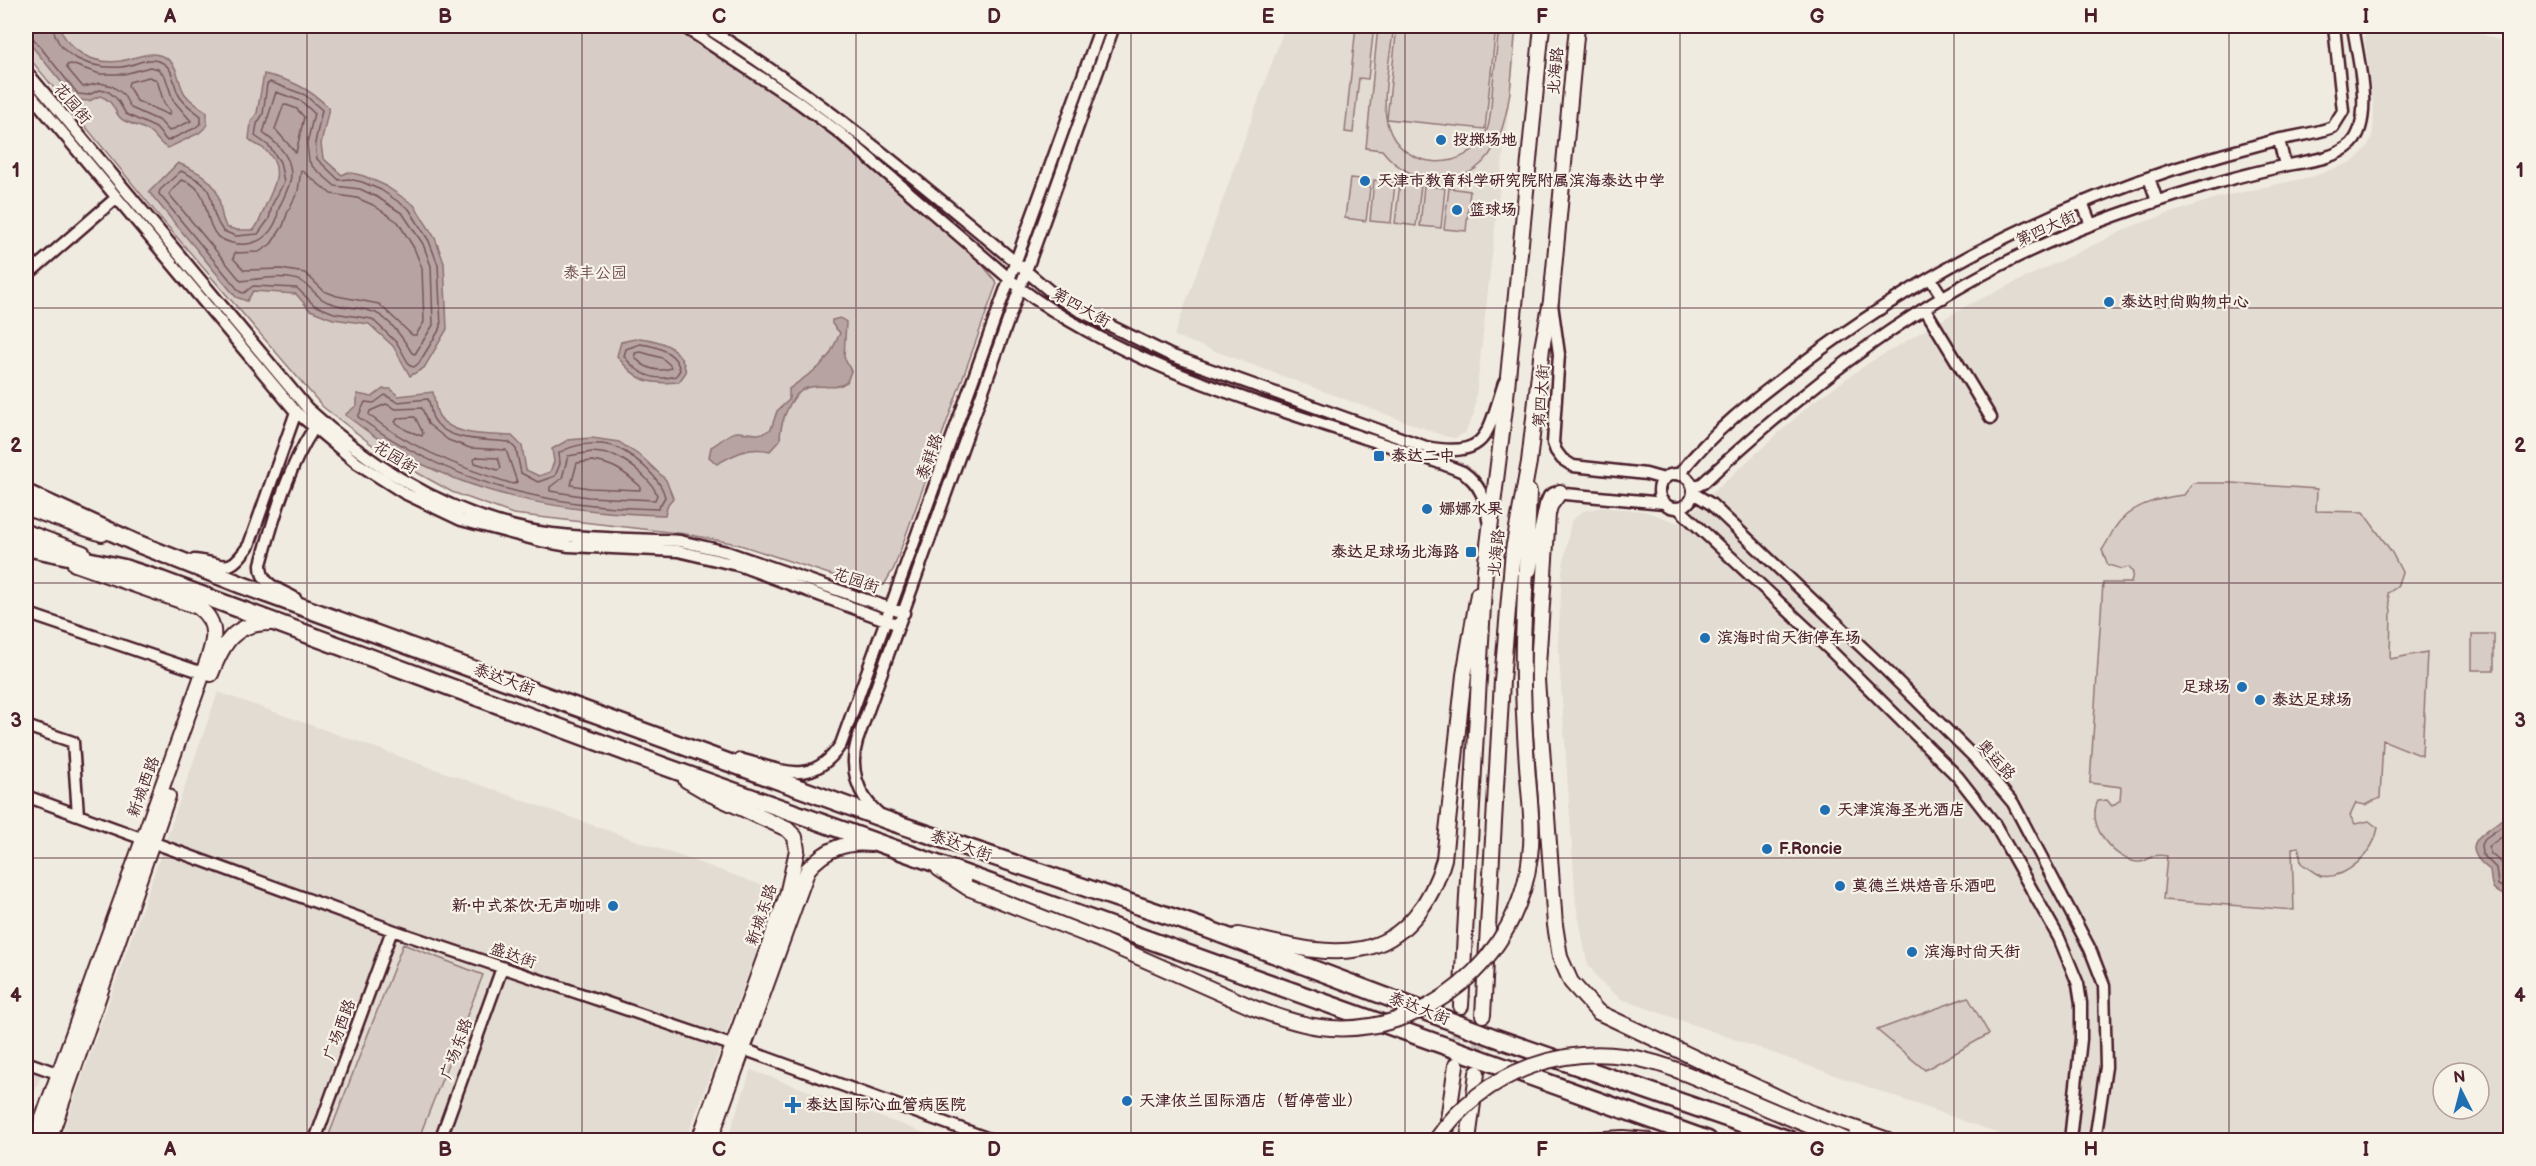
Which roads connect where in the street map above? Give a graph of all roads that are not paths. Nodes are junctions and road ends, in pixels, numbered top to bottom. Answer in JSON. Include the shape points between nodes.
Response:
{"nodes":[{"id":1,"x":683,"y":26,"type":"edge"},
{"id":2,"x":704,"y":26,"type":"edge"},
{"id":3,"x":1101,"y":26,"type":"edge"},
{"id":4,"x":1114,"y":26,"type":"edge"},
{"id":5,"x":1542,"y":26,"type":"edge"},
{"id":6,"x":1577,"y":26,"type":"edge"},
{"id":7,"x":2334,"y":26,"type":"edge"},
{"id":8,"x":2353,"y":26,"type":"edge"},
{"id":9,"x":26,"y":71,"type":"edge"},
{"id":10,"x":26,"y":89,"type":"edge"},
{"id":11,"x":2279,"y":140,"type":"junction"},
{"id":12,"x":2285,"y":165,"type":"junction"},
{"id":13,"x":2149,"y":178,"type":"junction"},
{"id":14,"x":116,"y":198,"type":"junction"},
{"id":15,"x":2157,"y":201,"type":"junction"},
{"id":16,"x":2082,"y":202,"type":"junction"},
{"id":17,"x":2091,"y":225,"type":"junction"},
{"id":18,"x":1016,"y":263,"type":"junction"},
{"id":19,"x":1026,"y":271,"type":"junction"},
{"id":20,"x":26,"y":276,"type":"edge"},
{"id":21,"x":1930,"y":278,"type":"junction"},
{"id":22,"x":1010,"y":279,"type":"junction"},
{"id":23,"x":1020,"y":288,"type":"junction"},
{"id":24,"x":1942,"y":298,"type":"junction"},
{"id":25,"x":1551,"y":301,"type":"junction"},
{"id":26,"x":1925,"y":309,"type":"junction"},
{"id":27,"x":1508,"y":369,"type":"junction"},
{"id":28,"x":296,"y":412,"type":"junction"},
{"id":29,"x":1991,"y":418,"type":"dead end"},
{"id":30,"x":314,"y":428,"type":"junction"},
{"id":31,"x":1529,"y":462,"type":"junction"},
{"id":32,"x":1679,"y":475,"type":"junction"},
{"id":33,"x":1664,"y":479,"type":"junction"},
{"id":34,"x":1693,"y":490,"type":"junction"},
{"id":35,"x":1560,"y":492,"type":"junction"},
{"id":36,"x":29,"y":500,"type":"edge"},
{"id":37,"x":1664,"y":503,"type":"junction"},
{"id":38,"x":1678,"y":508,"type":"junction"},
{"id":39,"x":26,"y":532,"type":"edge"},
{"id":40,"x":1489,"y":537,"type":"junction"},
{"id":41,"x":32,"y":549,"type":"edge"},
{"id":42,"x":179,"y":561,"type":"junction"},
{"id":43,"x":124,"y":568,"type":"junction"},
{"id":44,"x":1485,"y":569,"type":"junction"},
{"id":45,"x":1526,"y":594,"type":"junction"},
{"id":46,"x":891,"y":608,"type":"junction"},
{"id":47,"x":318,"y":612,"type":"junction"},
{"id":48,"x":26,"y":613,"type":"edge"},
{"id":49,"x":904,"y":613,"type":"junction"},
{"id":50,"x":887,"y":621,"type":"junction"},
{"id":51,"x":276,"y":623,"type":"junction"},
{"id":52,"x":899,"y":625,"type":"junction"},
{"id":53,"x":203,"y":673,"type":"junction"},
{"id":54,"x":26,"y":726,"type":"edge"},
{"id":55,"x":692,"y":749,"type":"junction"},
{"id":56,"x":666,"y":767,"type":"junction"},
{"id":57,"x":26,"y":796,"type":"edge"},
{"id":58,"x":78,"y":815,"type":"junction"},
{"id":59,"x":889,"y":821,"type":"junction"},
{"id":60,"x":147,"y":840,"type":"junction"},
{"id":61,"x":879,"y":844,"type":"junction"},
{"id":62,"x":930,"y":863,"type":"junction"},
{"id":63,"x":1207,"y":929,"type":"junction"},
{"id":64,"x":393,"y":930,"type":"junction"},
{"id":65,"x":502,"y":968,"type":"junction"},
{"id":66,"x":1461,"y":1006,"type":"tunnel mouth"},
{"id":67,"x":1483,"y":1015,"type":"tunnel mouth"},
{"id":68,"x":738,"y":1047,"type":"junction"},
{"id":69,"x":26,"y":1062,"type":"edge"},
{"id":70,"x":1456,"y":1065,"type":"tunnel mouth"},
{"id":71,"x":1477,"y":1073,"type":"tunnel mouth"},
{"id":72,"x":65,"y":1076,"type":"junction"},
{"id":73,"x":35,"y":1140,"type":"edge"},
{"id":74,"x":49,"y":1140,"type":"edge"},
{"id":75,"x":315,"y":1140,"type":"edge"},
{"id":76,"x":440,"y":1140,"type":"edge"},
{"id":77,"x":699,"y":1140,"type":"edge"},
{"id":78,"x":710,"y":1140,"type":"edge"},
{"id":79,"x":992,"y":1140,"type":"edge"},
{"id":80,"x":1436,"y":1140,"type":"edge"},
{"id":81,"x":1446,"y":1140,"type":"edge"},
{"id":82,"x":1468,"y":1140,"type":"edge"},
{"id":83,"x":1588,"y":1140,"type":"edge"},
{"id":84,"x":1647,"y":1140,"type":"edge"},
{"id":85,"x":1707,"y":1140,"type":"edge"},
{"id":86,"x":1790,"y":1140,"type":"edge"},
{"id":87,"x":1847,"y":1140,"type":"edge"},
{"id":88,"x":1888,"y":1140,"type":"edge"},
{"id":89,"x":2070,"y":1140,"type":"edge"},
{"id":90,"x":2095,"y":1140,"type":"edge"}],
"edges":[{"from":1,"to":22,"type":"street","name":"第四大街","via":[[840,133]]},
{"from":2,"to":18,"type":"street","via":[[867,139]]},
{"from":3,"to":18,"type":"street","name":"泰祥路"},
{"from":4,"to":19,"type":"street","name":"泰祥路"},
{"from":5,"to":27,"type":"main road","name":"北海路"},
{"from":6,"to":25,"type":"main road","name":"北海路"},
{"from":7,"to":11,"type":"street","name":"第四大街","via":[[2343,97],[2340,119],[2322,132]]},
{"from":8,"to":12,"type":"street","name":"第四大街","via":[[2363,101],[2360,131],[2343,150]]},
{"from":9,"to":46,"type":"street","name":"花园街","via":[[307,408],[343,441],[392,475],[466,511],[501,523],[550,534],[697,544]]},
{"from":10,"to":14,"type":"street","name":"花园街"},
{"from":11,"to":12,"type":"street"},
{"from":11,"to":13,"type":"street","name":"第四大街"},
{"from":12,"to":15,"type":"street","name":"第四大街"},
{"from":13,"to":15,"type":"street"},
{"from":13,"to":16,"type":"street","name":"第四大街"},
{"from":14,"to":20,"type":"street"},
{"from":14,"to":28,"type":"street","name":"花园街"},
{"from":15,"to":17,"type":"street","name":"第四大街"},
{"from":16,"to":17,"type":"street"},
{"from":16,"to":21,"type":"street","name":"第四大街","via":[[1988,245]]},
{"from":17,"to":24,"type":"street","name":"第四大街","via":[[2028,252]]},
{"from":18,"to":19,"type":"street"},
{"from":18,"to":22,"type":"street","name":"泰祥路"},
{"from":19,"to":23,"type":"street","name":"泰祥路"},
{"from":19,"to":27,"type":"street","via":[[1078,310],[1170,355],[1426,447],[1460,451],[1482,439]]},
{"from":21,"to":24,"type":"street"},
{"from":21,"to":32,"type":"street","name":"第四大街","via":[[1844,332],[1779,381],[1718,432]]},
{"from":22,"to":23,"type":"street","name":"第四大街"},
{"from":22,"to":46,"type":"street","name":"泰祥路"},
{"from":23,"to":40,"type":"street","name":"第四大街","via":[[1120,347],[1190,379],[1462,472],[1473,479],[1483,496]]},
{"from":23,"to":49,"type":"street","name":"泰祥路"},
{"from":24,"to":26,"type":"street","name":"第四大街"},
{"from":25,"to":31,"type":"main road","name":"北海路"},
{"from":25,"to":33,"type":"street","name":"第四大街","via":[[1559,354],[1553,443],[1556,451],[1573,466]]},
{"from":26,"to":29,"type":"street"},
{"from":26,"to":34,"type":"street","name":"第四大街","via":[[1846,361],[1770,421]]},
{"from":27,"to":40,"type":"main road","name":"北海路"},
{"from":28,"to":30,"type":"street","name":"花园街"},
{"from":28,"to":42,"type":"street","via":[[252,539],[241,557],[227,567],[196,560]]},
{"from":30,"to":47,"type":"street","via":[[300,449],[273,519],[260,572],[266,583]]},
{"from":30,"to":50,"type":"street","name":"花园街","via":[[357,463],[404,493],[461,520],[541,542],[678,551],[730,563]]},
{"from":31,"to":45,"type":"main road"},
{"from":31,"to":67,"type":"main road","name":"北海路","via":[[1513,550],[1502,681]]},
{"from":32,"to":33,"type":"street","name":"第四大街"},
{"from":32,"to":34,"type":"street","via":[[1688,479]]},
{"from":33,"to":37,"type":"street","via":[[1659,494]]},
{"from":34,"to":38,"type":"street","name":"第四大街","via":[[1688,504]]},
{"from":34,"to":90,"type":"street","name":"奥运路","via":[[1886,670],[1974,757],[2013,803],[2090,949],[2104,986],[2106,1067]]},
{"from":35,"to":37,"type":"street"},
{"from":35,"to":45,"type":"street","via":[[1549,495],[1545,505]]},
{"from":35,"to":88,"type":"main road","via":[[1548,514],[1536,680],[1555,925],[1560,957],[1571,982],[1598,1012],[1644,1036],[1809,1112]]},
{"from":36,"to":42,"type":"highway","name":"泰达大街"},
{"from":37,"to":38,"type":"street"},
{"from":38,"to":89,"type":"street","via":[[1942,761],[1982,804],[1994,823],[2059,938],[2078,984],[2082,1040]]},
{"from":39,"to":43,"type":"main road"},
{"from":40,"to":44,"type":"main road","name":"北海路"},
{"from":41,"to":43,"type":"highway","name":"泰达大街"},
{"from":41,"to":53,"type":"main road","name":"新城西路","via":[[198,607],[209,615],[213,627]]},
{"from":42,"to":47,"type":"highway","name":"泰达大街"},
{"from":43,"to":51,"type":"highway","name":"泰达大街"},
{"from":44,"to":63,"type":"main road","via":[[1466,664],[1444,859],[1421,910],[1390,937],[1362,949],[1344,951]]},
{"from":44,"to":66,"type":"main road","name":"北海路"},
{"from":45,"to":62,"type":"main road","bridge":true,"via":[[1523,707],[1531,844],[1520,901],[1501,938],[1478,969],[1446,996],[1409,1015],[1370,1026],[1344,1028],[1320,1027],[1279,1017],[968,888]]},
{"from":46,"to":49,"type":"street","name":"花园街"},
{"from":46,"to":50,"type":"street","name":"泰祥路"},
{"from":47,"to":55,"type":"highway","name":"泰达大街"},
{"from":48,"to":53,"type":"street"},
{"from":49,"to":52,"type":"street","name":"泰祥路"},
{"from":50,"to":52,"type":"street","name":"花园街"},
{"from":50,"to":55,"type":"street","name":"泰祥路","via":[[846,734],[822,765],[797,774]]},
{"from":51,"to":56,"type":"highway","name":"泰达大街"},
{"from":51,"to":60,"type":"main road","name":"新城西路","via":[[254,623],[241,628],[223,649]]},
{"from":52,"to":59,"type":"street","name":"泰祥路","via":[[854,753],[855,776],[862,794]]},
{"from":53,"to":60,"type":"main road","name":"新城西路"},
{"from":54,"to":58,"type":"street","via":[[73,742]]},
{"from":55,"to":59,"type":"highway","name":"泰达大街"},
{"from":56,"to":61,"type":"highway","name":"泰达大街"},
{"from":56,"to":68,"type":"main road","name":"新城东路","via":[[710,794],[777,823],[795,837],[796,862]]},
{"from":57,"to":58,"type":"street","name":"盛达街"},
{"from":58,"to":60,"type":"street","name":"盛达街"},
{"from":59,"to":63,"type":"highway","name":"泰达大街"},
{"from":60,"to":64,"type":"street","name":"盛达街"},
{"from":60,"to":72,"type":"main road","name":"新城西路"},
{"from":61,"to":62,"type":"highway","name":"泰达大街"},
{"from":61,"to":68,"type":"main road","name":"新城东路","via":[[835,847],[808,869]]},
{"from":62,"to":85,"type":"highway","name":"泰达大街"},
{"from":63,"to":86,"type":"highway","name":"泰达大街","via":[[1493,1036]]},
{"from":64,"to":65,"type":"street","name":"盛达街"},
{"from":64,"to":75,"type":"street","name":"广场西路"},
{"from":65,"to":68,"type":"street","name":"盛达街"},
{"from":65,"to":76,"type":"street","name":"广场东路"},
{"from":68,"to":77,"type":"main road","name":"新城东路"},
{"from":68,"to":78,"type":"main road","name":"新城东路"},
{"from":68,"to":79,"type":"street","name":"盛达街"},
{"from":69,"to":72,"type":"street"},
{"from":70,"to":81,"type":"main road"},
{"from":71,"to":82,"type":"main road"},
{"from":72,"to":73,"type":"main road","name":"新城西路"},
{"from":72,"to":74,"type":"main road","name":"新城西路"},
{"from":80,"to":87,"type":"main road","bridge":true,"via":[[1465,1105],[1511,1074],[1551,1060],[1599,1054],[1667,1067]]},
{"from":83,"to":84,"type":"main road"}]}
